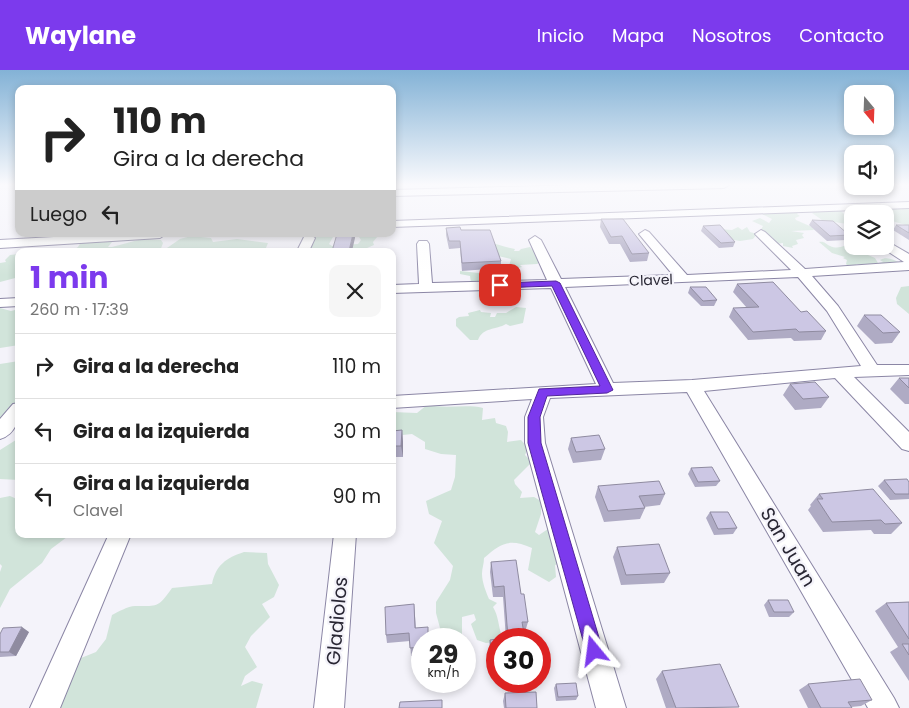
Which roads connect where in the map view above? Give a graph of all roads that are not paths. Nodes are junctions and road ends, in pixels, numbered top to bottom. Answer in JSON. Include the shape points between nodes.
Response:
{"nodes":[{"id":1,"x":643,"y":215,"type":"edge"},
{"id":2,"x":396,"y":224,"type":"edge"},
{"id":3,"x":646,"y":234,"type":"dead end"},
{"id":4,"x":761,"y":234,"type":"dead end"},
{"id":5,"x":112,"y":237,"type":"edge"},
{"id":6,"x":309,"y":238,"type":"dead end"},
{"id":7,"x":535,"y":240,"type":"dead end"},
{"id":8,"x":0,"y":244,"type":"edge"},
{"id":9,"x":423,"y":244,"type":"dead end"},
{"id":10,"x":304,"y":248,"type":"edge"},
{"id":11,"x":894,"y":250,"type":"edge"},
{"id":12,"x":909,"y":260,"type":"edge"},
{"id":13,"x":909,"y":266,"type":"edge"},
{"id":14,"x":800,"y":272,"type":"junction"},
{"id":15,"x":683,"y":278,"type":"junction"},
{"id":16,"x":556,"y":283,"type":"junction"},
{"id":17,"x":426,"y":288,"type":"junction"},
{"id":18,"x":396,"y":289,"type":"edge"},
{"id":19,"x":15,"y":302,"type":"edge"},
{"id":20,"x":0,"y":303,"type":"edge"},
{"id":21,"x":909,"y":370,"type":"edge"},
{"id":22,"x":839,"y":372,"type":"junction"},
{"id":23,"x":873,"y":372,"type":"junction"},
{"id":24,"x":692,"y":386,"type":"junction"},
{"id":25,"x":607,"y":390,"type":"junction"},
{"id":26,"x":543,"y":392,"type":"junction"},
{"id":27,"x":396,"y":402,"type":"edge"},
{"id":28,"x":15,"y":417,"type":"edge"},
{"id":29,"x":8,"y":430,"type":"edge"},
{"id":30,"x":909,"y":444,"type":"edge"},
{"id":31,"x":118,"y":538,"type":"edge"},
{"id":32,"x":346,"y":538,"type":"edge"},
{"id":33,"x":45,"y":708,"type":"edge"},
{"id":34,"x":329,"y":708,"type":"edge"},
{"id":35,"x":611,"y":708,"type":"edge"},
{"id":36,"x":884,"y":708,"type":"edge"}],
"edges":[{"from":1,"to":2,"type":"street"},
{"from":3,"to":15,"type":"street"},
{"from":4,"to":14,"type":"street"},
{"from":5,"to":8,"type":"street"},
{"from":6,"to":10,"type":"street"},
{"from":7,"to":16,"type":"street"},
{"from":9,"to":17,"type":"street"},
{"from":11,"to":12,"type":"street"},
{"from":13,"to":14,"type":"street","name":"Clavel"},
{"from":14,"to":15,"type":"street","name":"Clavel"},
{"from":14,"to":23,"type":"street","via":[[842,321]]},
{"from":15,"to":16,"type":"street","name":"Clavel"},
{"from":16,"to":17,"type":"street","name":"Clavel"},
{"from":16,"to":25,"type":"street"},
{"from":17,"to":18,"type":"street","name":"Clavel"},
{"from":19,"to":20,"type":"street"},
{"from":21,"to":23,"type":"street"},
{"from":22,"to":23,"type":"street"},
{"from":22,"to":24,"type":"street"},
{"from":22,"to":30,"type":"street"},
{"from":24,"to":25,"type":"street"},
{"from":24,"to":36,"type":"street","name":"San Juan"},
{"from":25,"to":26,"type":"street"},
{"from":26,"to":27,"type":"street"},
{"from":26,"to":35,"type":"street","via":[[534,417],[535,443]]},
{"from":28,"to":29,"type":"street"},
{"from":31,"to":33,"type":"street"},
{"from":32,"to":34,"type":"street","name":"Gladiolos"}]}
